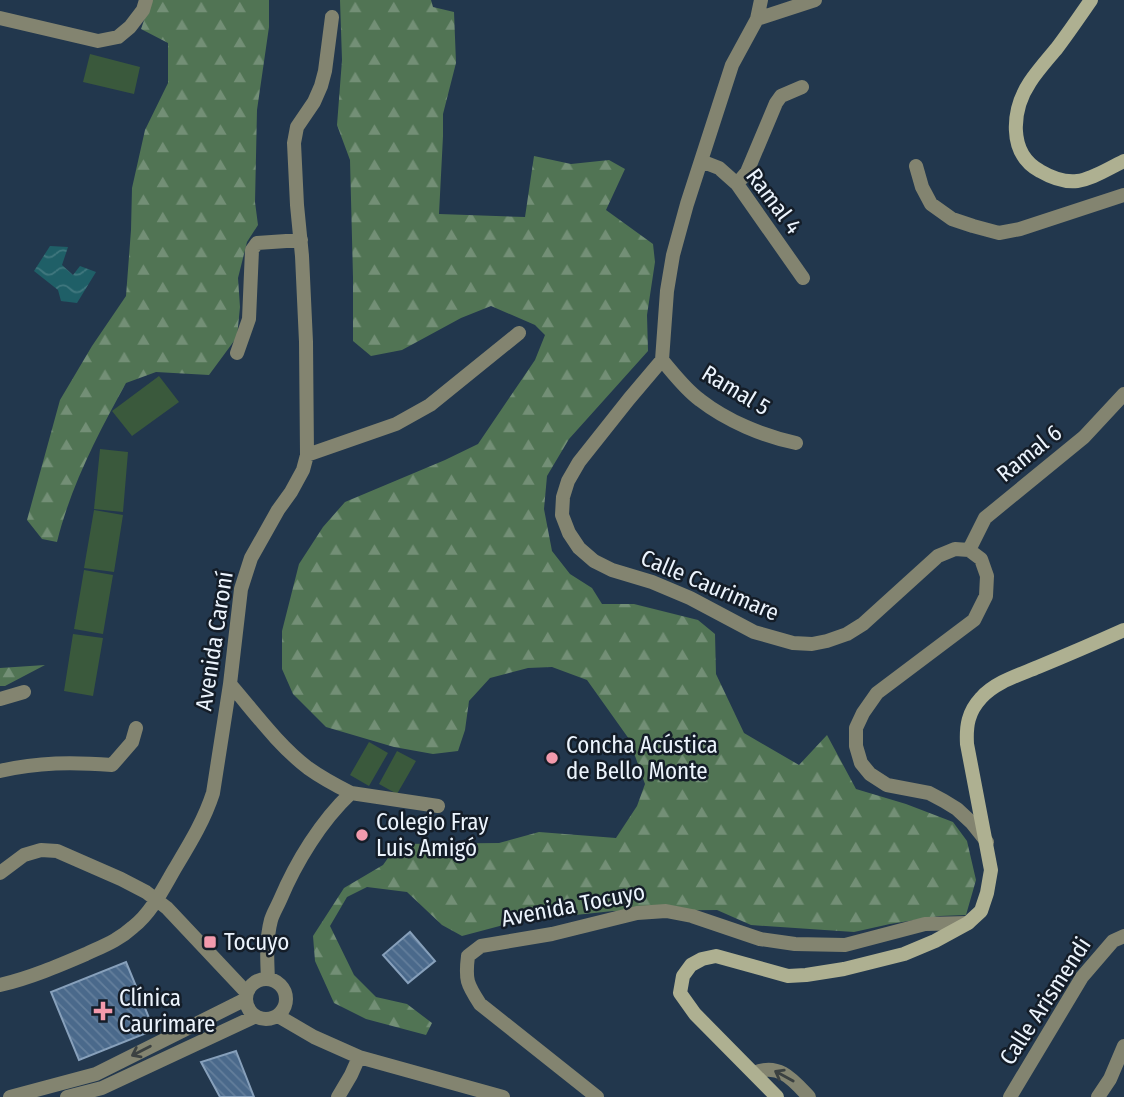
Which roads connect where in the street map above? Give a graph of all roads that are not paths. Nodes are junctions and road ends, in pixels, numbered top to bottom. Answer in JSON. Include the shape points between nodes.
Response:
{"nodes":[{"id":1,"x":146,"y":0,"type":"edge"},
{"id":2,"x":761,"y":0,"type":"edge"},
{"id":3,"x":815,"y":0,"type":"edge"},
{"id":4,"x":1091,"y":0,"type":"edge"},
{"id":5,"x":332,"y":17,"type":"dead end"},
{"id":6,"x":0,"y":18,"type":"edge"},
{"id":7,"x":757,"y":19,"type":"junction"},
{"id":8,"x":802,"y":87,"type":"dead end"},
{"id":9,"x":701,"y":161,"type":"junction"},
{"id":10,"x":1124,"y":161,"type":"edge"},
{"id":11,"x":916,"y":166,"type":"dead end"},
{"id":12,"x":737,"y":184,"type":"junction"},
{"id":13,"x":1124,"y":195,"type":"edge"},
{"id":14,"x":301,"y":240,"type":"junction"},
{"id":15,"x":803,"y":278,"type":"dead end"},
{"id":16,"x":519,"y":333,"type":"dead end"},
{"id":17,"x":237,"y":352,"type":"dead end"},
{"id":18,"x":662,"y":360,"type":"junction"},
{"id":19,"x":1124,"y":394,"type":"edge"},
{"id":20,"x":796,"y":443,"type":"dead end"},
{"id":21,"x":307,"y":455,"type":"junction"},
{"id":22,"x":969,"y":550,"type":"junction"},
{"id":23,"x":1124,"y":630,"type":"edge"},
{"id":24,"x":230,"y":684,"type":"junction"},
{"id":25,"x":24,"y":692,"type":"dead end"},
{"id":26,"x":0,"y":699,"type":"edge"},
{"id":27,"x":136,"y":728,"type":"dead end"},
{"id":28,"x":0,"y":771,"type":"edge"},
{"id":29,"x":351,"y":793,"type":"junction"},
{"id":30,"x":438,"y":806,"type":"dead end"},
{"id":31,"x":987,"y":842,"type":"junction"},
{"id":32,"x":0,"y":873,"type":"edge"},
{"id":33,"x":156,"y":899,"type":"junction"},
{"id":34,"x":968,"y":923,"type":"junction"},
{"id":35,"x":1124,"y":936,"type":"edge"},
{"id":36,"x":268,"y":979,"type":"junction"},
{"id":37,"x":0,"y":985,"type":"edge"},
{"id":38,"x":247,"y":996,"type":"junction"},
{"id":39,"x":256,"y":1016,"type":"junction"},
{"id":40,"x":278,"y":1016,"type":"junction"},
{"id":41,"x":1124,"y":1046,"type":"edge"},
{"id":42,"x":359,"y":1056,"type":"junction"},
{"id":43,"x":754,"y":1073,"type":"junction"},
{"id":44,"x":10,"y":1097,"type":"edge"},
{"id":45,"x":67,"y":1097,"type":"edge"},
{"id":46,"x":338,"y":1097,"type":"edge"},
{"id":47,"x":503,"y":1097,"type":"edge"},
{"id":48,"x":597,"y":1097,"type":"edge"},
{"id":49,"x":777,"y":1097,"type":"edge"},
{"id":50,"x":809,"y":1097,"type":"edge"},
{"id":51,"x":1010,"y":1097,"type":"edge"},
{"id":52,"x":1098,"y":1097,"type":"edge"}],
"edges":[{"from":1,"to":6,"type":"street","via":[[130,27],[118,37],[98,41]]},
{"from":2,"to":7,"type":"street"},
{"from":3,"to":7,"type":"street"},
{"from":4,"to":10,"type":"street","via":[[1029,83],[1018,113],[1016,142],[1030,166],[1073,182]]},
{"from":5,"to":14,"type":"street","via":[[321,86],[297,128],[294,143]]},
{"from":7,"to":9,"type":"street","via":[[732,65]]},
{"from":8,"to":12,"type":"street","via":[[776,103],[747,172]]},
{"from":9,"to":12,"type":"street","name":"Ramal 4","via":[[719,168]]},
{"from":9,"to":18,"type":"street","via":[[673,255]]},
{"from":11,"to":13,"type":"street","via":[[931,204],[952,219],[999,233]]},
{"from":12,"to":15,"type":"street","name":"Ramal 4"},
{"from":14,"to":17,"type":"street","via":[[257,243],[252,250],[249,319]]},
{"from":14,"to":21,"type":"street"},
{"from":16,"to":21,"type":"street","via":[[430,405],[396,424]]},
{"from":18,"to":20,"type":"street","name":"Ramal 5","via":[[681,383],[720,413]]},
{"from":18,"to":22,"type":"street","name":"Calle Caurimare","via":[[591,445],[568,481],[562,515],[579,548],[594,561],[690,598],[754,632],[812,644],[863,624],[938,556],[955,549]]},
{"from":19,"to":22,"type":"street","name":"Ramal 6","via":[[1084,437],[985,518]]},
{"from":21,"to":24,"type":"street","name":"Avenida Caroní","via":[[303,470],[251,558],[241,589]]},
{"from":22,"to":31,"type":"street","via":[[981,559],[987,576],[986,596],[974,620],[877,693],[856,728],[856,746],[870,774],[887,785],[944,800]]},
{"from":23,"to":31,"type":"street","via":[[1003,682],[973,708],[967,744]]},
{"from":24,"to":29,"type":"street","via":[[309,769]]},
{"from":24,"to":33,"type":"street","name":"Avenida Caroní","via":[[213,793]]},
{"from":25,"to":26,"type":"street"},
{"from":27,"to":28,"type":"street","via":[[132,742],[112,765],[72,762]]},
{"from":29,"to":30,"type":"street"},
{"from":29,"to":36,"type":"street","via":[[299,860],[271,919]]},
{"from":31,"to":34,"type":"street","via":[[991,870],[987,893],[981,911]]},
{"from":32,"to":33,"type":"street","via":[[24,855],[57,851]]},
{"from":33,"to":37,"type":"street","name":"Avenida Caroní","via":[[120,938],[69,962]]},
{"from":33,"to":38,"type":"street"},
{"from":34,"to":43,"type":"street","via":[[904,954],[844,970],[788,976],[716,956],[691,965],[683,976],[681,993],[695,1014]]},
{"from":34,"to":48,"type":"street","name":"Avenida Tocuyo","via":[[925,924],[845,945],[795,944],[760,939],[666,911],[636,913],[481,946],[468,956],[466,975],[481,1004]]},
{"from":35,"to":51,"type":"street","name":"Calle Arismendi","via":[[1112,940],[1082,977]]},
{"from":36,"to":38,"type":"street","via":[[255,983]]},
{"from":36,"to":40,"type":"street","via":[[285,991],[285,1005]]},
{"from":38,"to":39,"type":"street","via":[[247,1007]]},
{"from":38,"to":44,"type":"street","one_way":true,"via":[[96,1074]]},
{"from":39,"to":40,"type":"street"},
{"from":39,"to":45,"type":"street","via":[[102,1088]]},
{"from":40,"to":42,"type":"street"},
{"from":41,"to":52,"type":"street"},
{"from":42,"to":46,"type":"street"},
{"from":42,"to":47,"type":"street"},
{"from":43,"to":49,"type":"street"},
{"from":50,"to":43,"type":"street","one_way":true,"via":[[782,1073],[768,1068]]}]}
